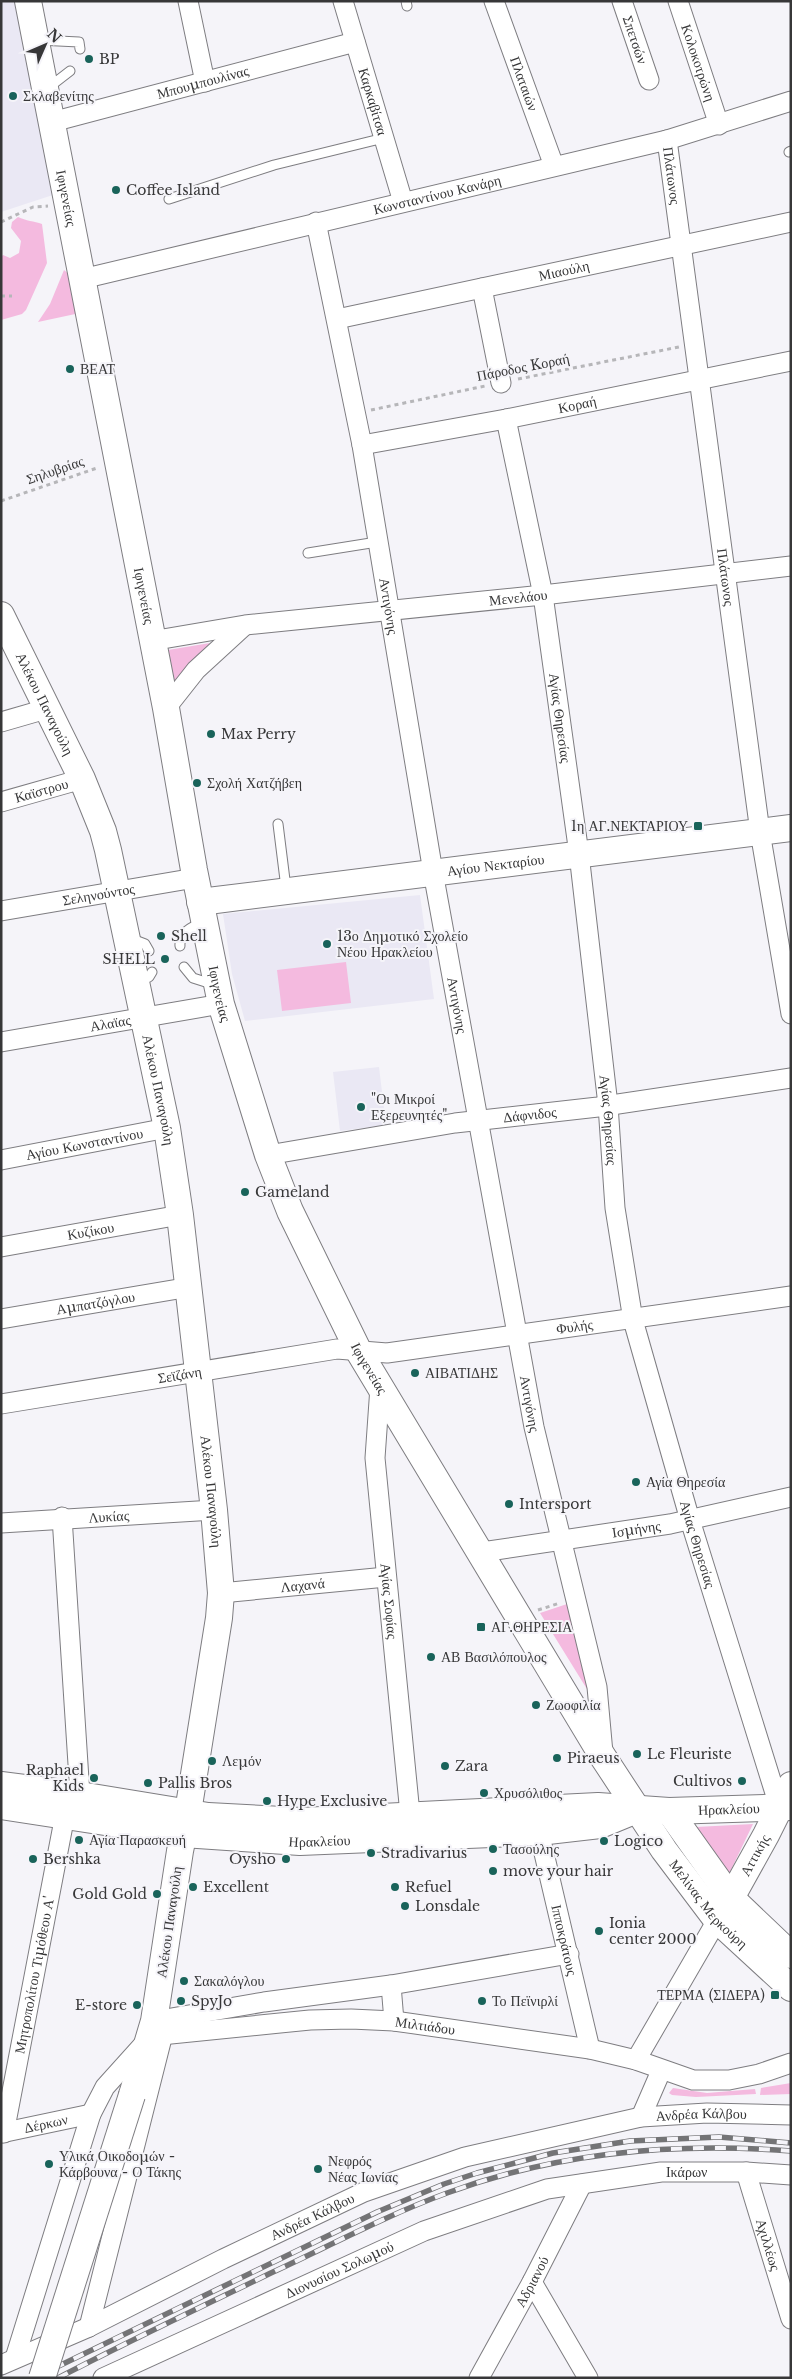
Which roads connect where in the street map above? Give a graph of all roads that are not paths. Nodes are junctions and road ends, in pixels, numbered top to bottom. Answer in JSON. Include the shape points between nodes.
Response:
{"nodes":[{"id":1,"x":28,"y":1,"type":"edge"},
{"id":2,"x":188,"y":1,"type":"edge"},
{"id":3,"x":344,"y":1,"type":"edge"},
{"id":4,"x":494,"y":1,"type":"edge"},
{"id":5,"x":622,"y":1,"type":"edge"},
{"id":6,"x":678,"y":1,"type":"edge"},
{"id":7,"x":37,"y":40,"type":"junction"},
{"id":8,"x":355,"y":42,"type":"junction"},
{"id":9,"x":80,"y":49,"type":"dead end"},
{"id":10,"x":70,"y":71,"type":"dead end"},
{"id":11,"x":649,"y":80,"type":"dead end"},
{"id":12,"x":205,"y":82,"type":"junction"},
{"id":13,"x":45,"y":89,"type":"junction"},
{"id":14,"x":791,"y":101,"type":"edge"},
{"id":15,"x":52,"y":122,"type":"junction"},
{"id":16,"x":719,"y":125,"type":"junction"},
{"id":17,"x":384,"y":138,"type":"junction"},
{"id":18,"x":667,"y":140,"type":"junction"},
{"id":19,"x":554,"y":166,"type":"junction"},
{"id":20,"x":169,"y":199,"type":"dead end"},
{"id":21,"x":403,"y":202,"type":"junction"},
{"id":22,"x":316,"y":222,"type":"junction"},
{"id":23,"x":791,"y":222,"type":"edge"},
{"id":24,"x":682,"y":246,"type":"junction"},
{"id":25,"x":82,"y":279,"type":"junction"},
{"id":26,"x":482,"y":288,"type":"junction"},
{"id":27,"x":337,"y":319,"type":"junction"},
{"id":28,"x":791,"y":361,"type":"edge"},
{"id":29,"x":699,"y":381,"type":"junction"},
{"id":30,"x":501,"y":383,"type":"road end"},
{"id":31,"x":506,"y":419,"type":"junction"},
{"id":32,"x":362,"y":445,"type":"junction"},
{"id":33,"x":377,"y":542,"type":"junction"},
{"id":34,"x":308,"y":553,"type":"dead end"},
{"id":35,"x":791,"y":566,"type":"edge"},
{"id":36,"x":724,"y":575,"type":"junction"},
{"id":37,"x":543,"y":595,"type":"junction"},
{"id":38,"x":389,"y":610,"type":"junction"},
{"id":39,"x":1,"y":615,"type":"edge"},
{"id":40,"x":244,"y":625,"type":"junction"},
{"id":41,"x":151,"y":641,"type":"junction"},
{"id":42,"x":166,"y":708,"type":"junction"},
{"id":43,"x":46,"y":710,"type":"junction"},
{"id":44,"x":1,"y":722,"type":"edge"},
{"id":45,"x":82,"y":778,"type":"junction"},
{"id":46,"x":1,"y":802,"type":"edge"},
{"id":47,"x":278,"y":824,"type":"dead end"},
{"id":48,"x":791,"y":828,"type":"edge"},
{"id":49,"x":760,"y":832,"type":"junction"},
{"id":50,"x":579,"y":854,"type":"junction"},
{"id":51,"x":433,"y":872,"type":"junction"},
{"id":52,"x":287,"y":891,"type":"junction"},
{"id":53,"x":117,"y":892,"type":"junction"},
{"id":54,"x":200,"y":900,"type":"junction"},
{"id":55,"x":1,"y":911,"type":"edge"},
{"id":56,"x":127,"y":938,"type":"junction"},
{"id":57,"x":180,"y":946,"type":"dead end"},
{"id":58,"x":148,"y":951,"type":"dead end"},
{"id":59,"x":184,"y":967,"type":"dead end"},
{"id":60,"x":219,"y":994,"type":"junction"},
{"id":61,"x":790,"y":1013,"type":"edge"},
{"id":62,"x":143,"y":1017,"type":"junction"},
{"id":63,"x":1,"y":1042,"type":"edge"},
{"id":64,"x":791,"y":1078,"type":"edge"},
{"id":65,"x":608,"y":1105,"type":"junction"},
{"id":66,"x":479,"y":1120,"type":"junction"},
{"id":67,"x":166,"y":1128,"type":"junction"},
{"id":68,"x":268,"y":1155,"type":"junction"},
{"id":69,"x":1,"y":1160,"type":"edge"},
{"id":70,"x":180,"y":1214,"type":"junction"},
{"id":71,"x":1,"y":1247,"type":"edge"},
{"id":72,"x":190,"y":1287,"type":"junction"},
{"id":73,"x":791,"y":1296,"type":"edge"},
{"id":74,"x":1,"y":1319,"type":"edge"},
{"id":75,"x":633,"y":1320,"type":"junction"},
{"id":76,"x":518,"y":1334,"type":"junction"},
{"id":77,"x":358,"y":1350,"type":"junction"},
{"id":78,"x":200,"y":1373,"type":"junction"},
{"id":79,"x":380,"y":1387,"type":"junction"},
{"id":80,"x":1,"y":1404,"type":"edge"},
{"id":81,"x":791,"y":1497,"type":"edge"},
{"id":82,"x":214,"y":1510,"type":"junction"},
{"id":83,"x":62,"y":1518,"type":"junction"},
{"id":84,"x":690,"y":1520,"type":"junction"},
{"id":85,"x":1,"y":1522,"type":"edge"},
{"id":86,"x":561,"y":1542,"type":"junction"},
{"id":87,"x":482,"y":1552,"type":"junction"},
{"id":88,"x":386,"y":1577,"type":"junction"},
{"id":89,"x":221,"y":1593,"type":"junction"},
{"id":90,"x":603,"y":1757,"type":"junction"},
{"id":91,"x":1,"y":1785,"type":"edge"},
{"id":92,"x":80,"y":1795,"type":"junction"},
{"id":93,"x":787,"y":1799,"type":"edge"},
{"id":94,"x":1,"y":1806,"type":"edge"},
{"id":95,"x":637,"y":1810,"type":"junction"},
{"id":96,"x":670,"y":1812,"type":"junction"},
{"id":97,"x":410,"y":1814,"type":"junction"},
{"id":98,"x":65,"y":1816,"type":"junction"},
{"id":99,"x":185,"y":1823,"type":"junction"},
{"id":100,"x":539,"y":1832,"type":"junction"},
{"id":101,"x":731,"y":1898,"type":"junction"},
{"id":102,"x":716,"y":1919,"type":"junction"},
{"id":103,"x":569,"y":1954,"type":"junction"},
{"id":104,"x":791,"y":1955,"type":"edge"},
{"id":105,"x":391,"y":1985,"type":"junction"},
{"id":106,"x":791,"y":1988,"type":"edge"},
{"id":107,"x":394,"y":2021,"type":"junction"},
{"id":108,"x":156,"y":2030,"type":"junction"},
{"id":109,"x":590,"y":2049,"type":"junction"},
{"id":110,"x":636,"y":2060,"type":"junction"},
{"id":111,"x":791,"y":2063,"type":"edge"},
{"id":112,"x":661,"y":2070,"type":"junction"},
{"id":113,"x":91,"y":2114,"type":"junction"},
{"id":114,"x":791,"y":2114,"type":"edge"},
{"id":115,"x":641,"y":2117,"type":"junction"},
{"id":116,"x":3,"y":2133,"type":"edge"},
{"id":117,"x":746,"y":2172,"type":"junction"},
{"id":118,"x":791,"y":2175,"type":"edge"},
{"id":119,"x":582,"y":2184,"type":"junction"},
{"id":120,"x":532,"y":2282,"type":"junction"},
{"id":121,"x":791,"y":2319,"type":"edge"},
{"id":122,"x":88,"y":2327,"type":"junction"},
{"id":123,"x":8,"y":2362,"type":"edge"},
{"id":124,"x":42,"y":2378,"type":"edge"},
{"id":125,"x":103,"y":2378,"type":"edge"},
{"id":126,"x":479,"y":2378,"type":"edge"},
{"id":127,"x":588,"y":2378,"type":"edge"}],
"edges":[{"from":1,"to":7,"type":"street","name":"Ιφιγενείας"},
{"from":2,"to":12,"type":"street"},
{"from":3,"to":8,"type":"street","name":"Καρκαβίτσα"},
{"from":4,"to":19,"type":"street","name":"Πλαταιών"},
{"from":5,"to":11,"type":"street","name":"Σπετσών"},
{"from":6,"to":16,"type":"street","name":"Κολοκοτρώνη"},
{"from":7,"to":9,"type":"lane","via":[[79,42]]},
{"from":7,"to":13,"type":"street","name":"Ιφιγενείας"},
{"from":8,"to":12,"type":"street","name":"Μπουμπουλίνας"},
{"from":8,"to":17,"type":"street","name":"Καρκαβίτσα"},
{"from":10,"to":13,"type":"lane"},
{"from":12,"to":15,"type":"street","name":"Μπουμπουλίνας"},
{"from":13,"to":15,"type":"street","name":"Ιφιγενείας"},
{"from":14,"to":16,"type":"street","name":"Κωνσταντίνου Κανάρη"},
{"from":15,"to":25,"type":"street","name":"Ιφιγενείας"},
{"from":16,"to":18,"type":"street","name":"Κωνσταντίνου Κανάρη"},
{"from":17,"to":20,"type":"lane","via":[[274,164]]},
{"from":17,"to":21,"type":"street","name":"Καρκαβίτσα"},
{"from":18,"to":19,"type":"street","name":"Κωνσταντίνου Κανάρη"},
{"from":18,"to":24,"type":"street","name":"Πλάτωνος"},
{"from":19,"to":21,"type":"street","name":"Κωνσταντίνου Κανάρη"},
{"from":21,"to":22,"type":"street","name":"Κωνσταντίνου Κανάρη"},
{"from":22,"to":25,"type":"street","name":"Κωνσταντίνου Κανάρη"},
{"from":22,"to":27,"type":"street","name":"Αντιγόνης"},
{"from":23,"to":24,"type":"street","name":"Μιαούλη"},
{"from":24,"to":26,"type":"street","name":"Μιαούλη"},
{"from":24,"to":29,"type":"street","name":"Πλάτωνος"},
{"from":25,"to":41,"type":"street","name":"Ιφιγενείας"},
{"from":26,"to":27,"type":"street","name":"Μιαούλη"},
{"from":26,"to":30,"type":"street"},
{"from":27,"to":32,"type":"street","name":"Αντιγόνης"},
{"from":28,"to":29,"type":"street","name":"Κοραή"},
{"from":29,"to":31,"type":"street","name":"Κοραή"},
{"from":29,"to":36,"type":"street","name":"Πλάτωνος"},
{"from":31,"to":32,"type":"street","name":"Κοραή"},
{"from":31,"to":37,"type":"street","name":"Αγίας Θηρεσίας"},
{"from":32,"to":33,"type":"street","name":"Αντιγόνης"},
{"from":33,"to":34,"type":"lane"},
{"from":33,"to":38,"type":"street","name":"Αντιγόνης"},
{"from":35,"to":36,"type":"street","name":"Μενελάου"},
{"from":36,"to":37,"type":"street","name":"Μενελάου"},
{"from":36,"to":49,"type":"street","name":"Πλάτωνος"},
{"from":37,"to":38,"type":"street","name":"Μενελάου"},
{"from":37,"to":50,"type":"street","name":"Αγίας Θηρεσίας"},
{"from":38,"to":40,"type":"street","name":"Μενελάου"},
{"from":38,"to":51,"type":"street","name":"Αντιγόνης"},
{"from":39,"to":43,"type":"street","name":"Αλέκου Παναγούλη"},
{"from":40,"to":41,"type":"street","name":"Μενελάου"},
{"from":40,"to":42,"type":"street","via":[[196,670]]},
{"from":41,"to":42,"type":"street","name":"Ιφιγενείας"},
{"from":42,"to":54,"type":"street","name":"Ιφιγενείας"},
{"from":43,"to":44,"type":"street"},
{"from":43,"to":45,"type":"street","name":"Αλέκου Παναγούλη"},
{"from":45,"to":46,"type":"street","name":"Καϊστρου"},
{"from":45,"to":53,"type":"street","name":"Αλέκου Παναγούλη","via":[[103,831]]},
{"from":47,"to":52,"type":"lane"},
{"from":48,"to":49,"type":"street","name":"Αγίου Νεκταρίου"},
{"from":49,"to":50,"type":"street","name":"Αγίου Νεκταρίου"},
{"from":49,"to":61,"type":"street","name":"Πλάτωνος"},
{"from":50,"to":51,"type":"street","name":"Αγίου Νεκταρίου"},
{"from":50,"to":65,"type":"street","name":"Αγίας Θηρεσίας"},
{"from":51,"to":52,"type":"street","name":"Αγίου Νεκταρίου"},
{"from":51,"to":66,"type":"street","name":"Αντιγόνης"},
{"from":52,"to":54,"type":"street","name":"Αγίου Νεκταρίου"},
{"from":53,"to":54,"type":"street","name":"Σεληνούντος"},
{"from":53,"to":55,"type":"street","name":"Σεληνούντος"},
{"from":53,"to":56,"type":"street","name":"Αλέκου Παναγούλη"},
{"from":54,"to":57,"type":"lane","via":[[180,939]]},
{"from":54,"to":60,"type":"street","name":"Ιφιγενείας"},
{"from":56,"to":58,"type":"lane","via":[[145,944]]},
{"from":56,"to":62,"type":"street","name":"Αλέκου Παναγούλη","via":[[144,977]]},
{"from":59,"to":60,"type":"lane","via":[[193,978]]},
{"from":60,"to":62,"type":"street","name":"Αλαϊας"},
{"from":60,"to":68,"type":"street","name":"Ιφιγενείας"},
{"from":62,"to":63,"type":"street","name":"Αλαϊας"},
{"from":62,"to":67,"type":"street","name":"Αλέκου Παναγούλη"},
{"from":64,"to":65,"type":"street","name":"Δάφνιδος"},
{"from":65,"to":66,"type":"street","name":"Δάφνιδος"},
{"from":65,"to":75,"type":"street","name":"Αγίας Θηρεσίας","via":[[615,1208]]},
{"from":66,"to":68,"type":"street","name":"Δάφνιδος"},
{"from":66,"to":76,"type":"street","name":"Αντιγόνης"},
{"from":67,"to":69,"type":"street","name":"Αγίου Κωνσταντίνου"},
{"from":67,"to":70,"type":"street","name":"Αλέκου Παναγούλη"},
{"from":68,"to":77,"type":"street","name":"Ιφιγενείας","via":[[290,1211]]},
{"from":70,"to":71,"type":"street","name":"Κυζίκου"},
{"from":70,"to":72,"type":"street","name":"Αλέκου Παναγούλη"},
{"from":72,"to":74,"type":"street","name":"Αμπατζόγλου"},
{"from":72,"to":78,"type":"street","name":"Αλέκου Παναγούλη"},
{"from":73,"to":75,"type":"street","name":"Φυλής"},
{"from":75,"to":76,"type":"street","name":"Φυλής"},
{"from":75,"to":84,"type":"street","name":"Αγίας Θηρεσίας"},
{"from":76,"to":77,"type":"street","name":"Φυλής","via":[[386,1353]]},
{"from":76,"to":86,"type":"street","name":"Αντιγόνης","via":[[534,1427]]},
{"from":77,"to":78,"type":"street","name":"Σεϊζάνη","via":[[337,1349]]},
{"from":77,"to":79,"type":"street","name":"Ιφιγενείας"},
{"from":78,"to":80,"type":"street","name":"Σεϊζάνη"},
{"from":78,"to":82,"type":"street","name":"Αλέκου Παναγούλη"},
{"from":79,"to":87,"type":"street","name":"Ιφιγενείας"},
{"from":79,"to":88,"type":"street","name":"Αγίας Σοφίας","via":[[375,1458]]},
{"from":81,"to":84,"type":"street","name":"Ισμήνης"},
{"from":82,"to":83,"type":"street","name":"Λυκίας"},
{"from":82,"to":89,"type":"street","name":"Αλέκου Παναγούλη"},
{"from":83,"to":85,"type":"street","name":"Λυκίας"},
{"from":83,"to":92,"type":"street"},
{"from":84,"to":86,"type":"street","name":"Ισμήνης"},
{"from":84,"to":93,"type":"street","name":"Αγίας Θηρεσίας"},
{"from":86,"to":87,"type":"street","name":"Ισμήνης"},
{"from":86,"to":90,"type":"street","name":"Αντιγόνης","via":[[597,1687]]},
{"from":87,"to":90,"type":"street","name":"Ιφιγενείας"},
{"from":88,"to":89,"type":"street","name":"Λαχανά"},
{"from":88,"to":97,"type":"street","name":"Αγίας Σοφίας"},
{"from":89,"to":99,"type":"street","name":"Αλέκου Παναγούλη"},
{"from":90,"to":95,"type":"street","name":"Ιφιγενείας"},
{"from":91,"to":92,"type":"street","name":"Ηρακλείου"},
{"from":92,"to":99,"type":"street","name":"Ηρακλείου"},
{"from":93,"to":96,"type":"street","name":"Ηρακλείου"},
{"from":93,"to":101,"type":"street","name":"Αττικής"},
{"from":94,"to":98,"type":"street","name":"Ηρακλείου"},
{"from":95,"to":96,"type":"street","name":"Ηρακλείου"},
{"from":95,"to":97,"type":"street","name":"Ηρακλείου","via":[[598,1806]]},
{"from":95,"to":100,"type":"street","name":"Ηρακλείου","via":[[600,1825]]},
{"from":95,"to":102,"type":"street","name":"Μελίνας Μερκούρη"},
{"from":96,"to":101,"type":"street","name":"Μελίνας Μερκούρη"},
{"from":97,"to":99,"type":"street","name":"Ηρακλείου","via":[[302,1821],[218,1817]]},
{"from":98,"to":99,"type":"street","name":"Ηρακλείου"},
{"from":98,"to":116,"type":"street","name":"Μητροπολίτου Τιμόθεου Α'"},
{"from":99,"to":100,"type":"street","name":"Ηρακλείου","via":[[300,1842]]},
{"from":99,"to":108,"type":"street","name":"Αλέκου Παναγούλη"},
{"from":100,"to":103,"type":"street","name":"Ιπποκράτους"},
{"from":101,"to":102,"type":"street"},
{"from":101,"to":104,"type":"street","name":"Μελίνας Μερκούρη"},
{"from":102,"to":106,"type":"street","name":"Μελίνας Μερκούρη"},
{"from":102,"to":110,"type":"street"},
{"from":103,"to":105,"type":"street"},
{"from":103,"to":109,"type":"street","name":"Ιπποκράτους"},
{"from":105,"to":107,"type":"street"},
{"from":105,"to":108,"type":"street","via":[[264,2002]]},
{"from":107,"to":108,"type":"street","name":"Μιλτιάδου","via":[[310,2020]]},
{"from":107,"to":109,"type":"street","name":"Μιλτιάδου"},
{"from":108,"to":113,"type":"street","via":[[105,2087]]},
{"from":108,"to":122,"type":"street"},
{"from":108,"to":124,"type":"street","name":"Αλέκου Παναγούλη","bridge":true,"via":[[132,2095]]},
{"from":109,"to":110,"type":"street","name":"Μιλτιάδου"},
{"from":110,"to":112,"type":"street","name":"Μιλτιάδου"},
{"from":111,"to":112,"type":"street","name":"Μιλτιάδου","via":[[729,2080],[693,2080]]},
{"from":112,"to":115,"type":"street"},
{"from":113,"to":116,"type":"street","name":"Δέρκων"},
{"from":113,"to":123,"type":"street"},
{"from":114,"to":115,"type":"street","name":"Ανδρέα Κάλβου","via":[[707,2113]]},
{"from":115,"to":122,"type":"street","name":"Ανδρέα Κάλβου","via":[[465,2158],[364,2192]]},
{"from":117,"to":118,"type":"street","name":"Ικάρων"},
{"from":117,"to":119,"type":"street","name":"Ικάρων","via":[[661,2172]]},
{"from":117,"to":121,"type":"street","name":"Αχιλλέως"},
{"from":119,"to":120,"type":"street","name":"Αδριανού"},
{"from":119,"to":125,"type":"street","name":"Διονυσίου Σολωμού","via":[[547,2189],[424,2231]]},
{"from":120,"to":126,"type":"street","name":"Αδριανού"},
{"from":120,"to":127,"type":"street"},
{"from":122,"to":123,"type":"street","name":"Ανδρέα Κάλβου"}]}
